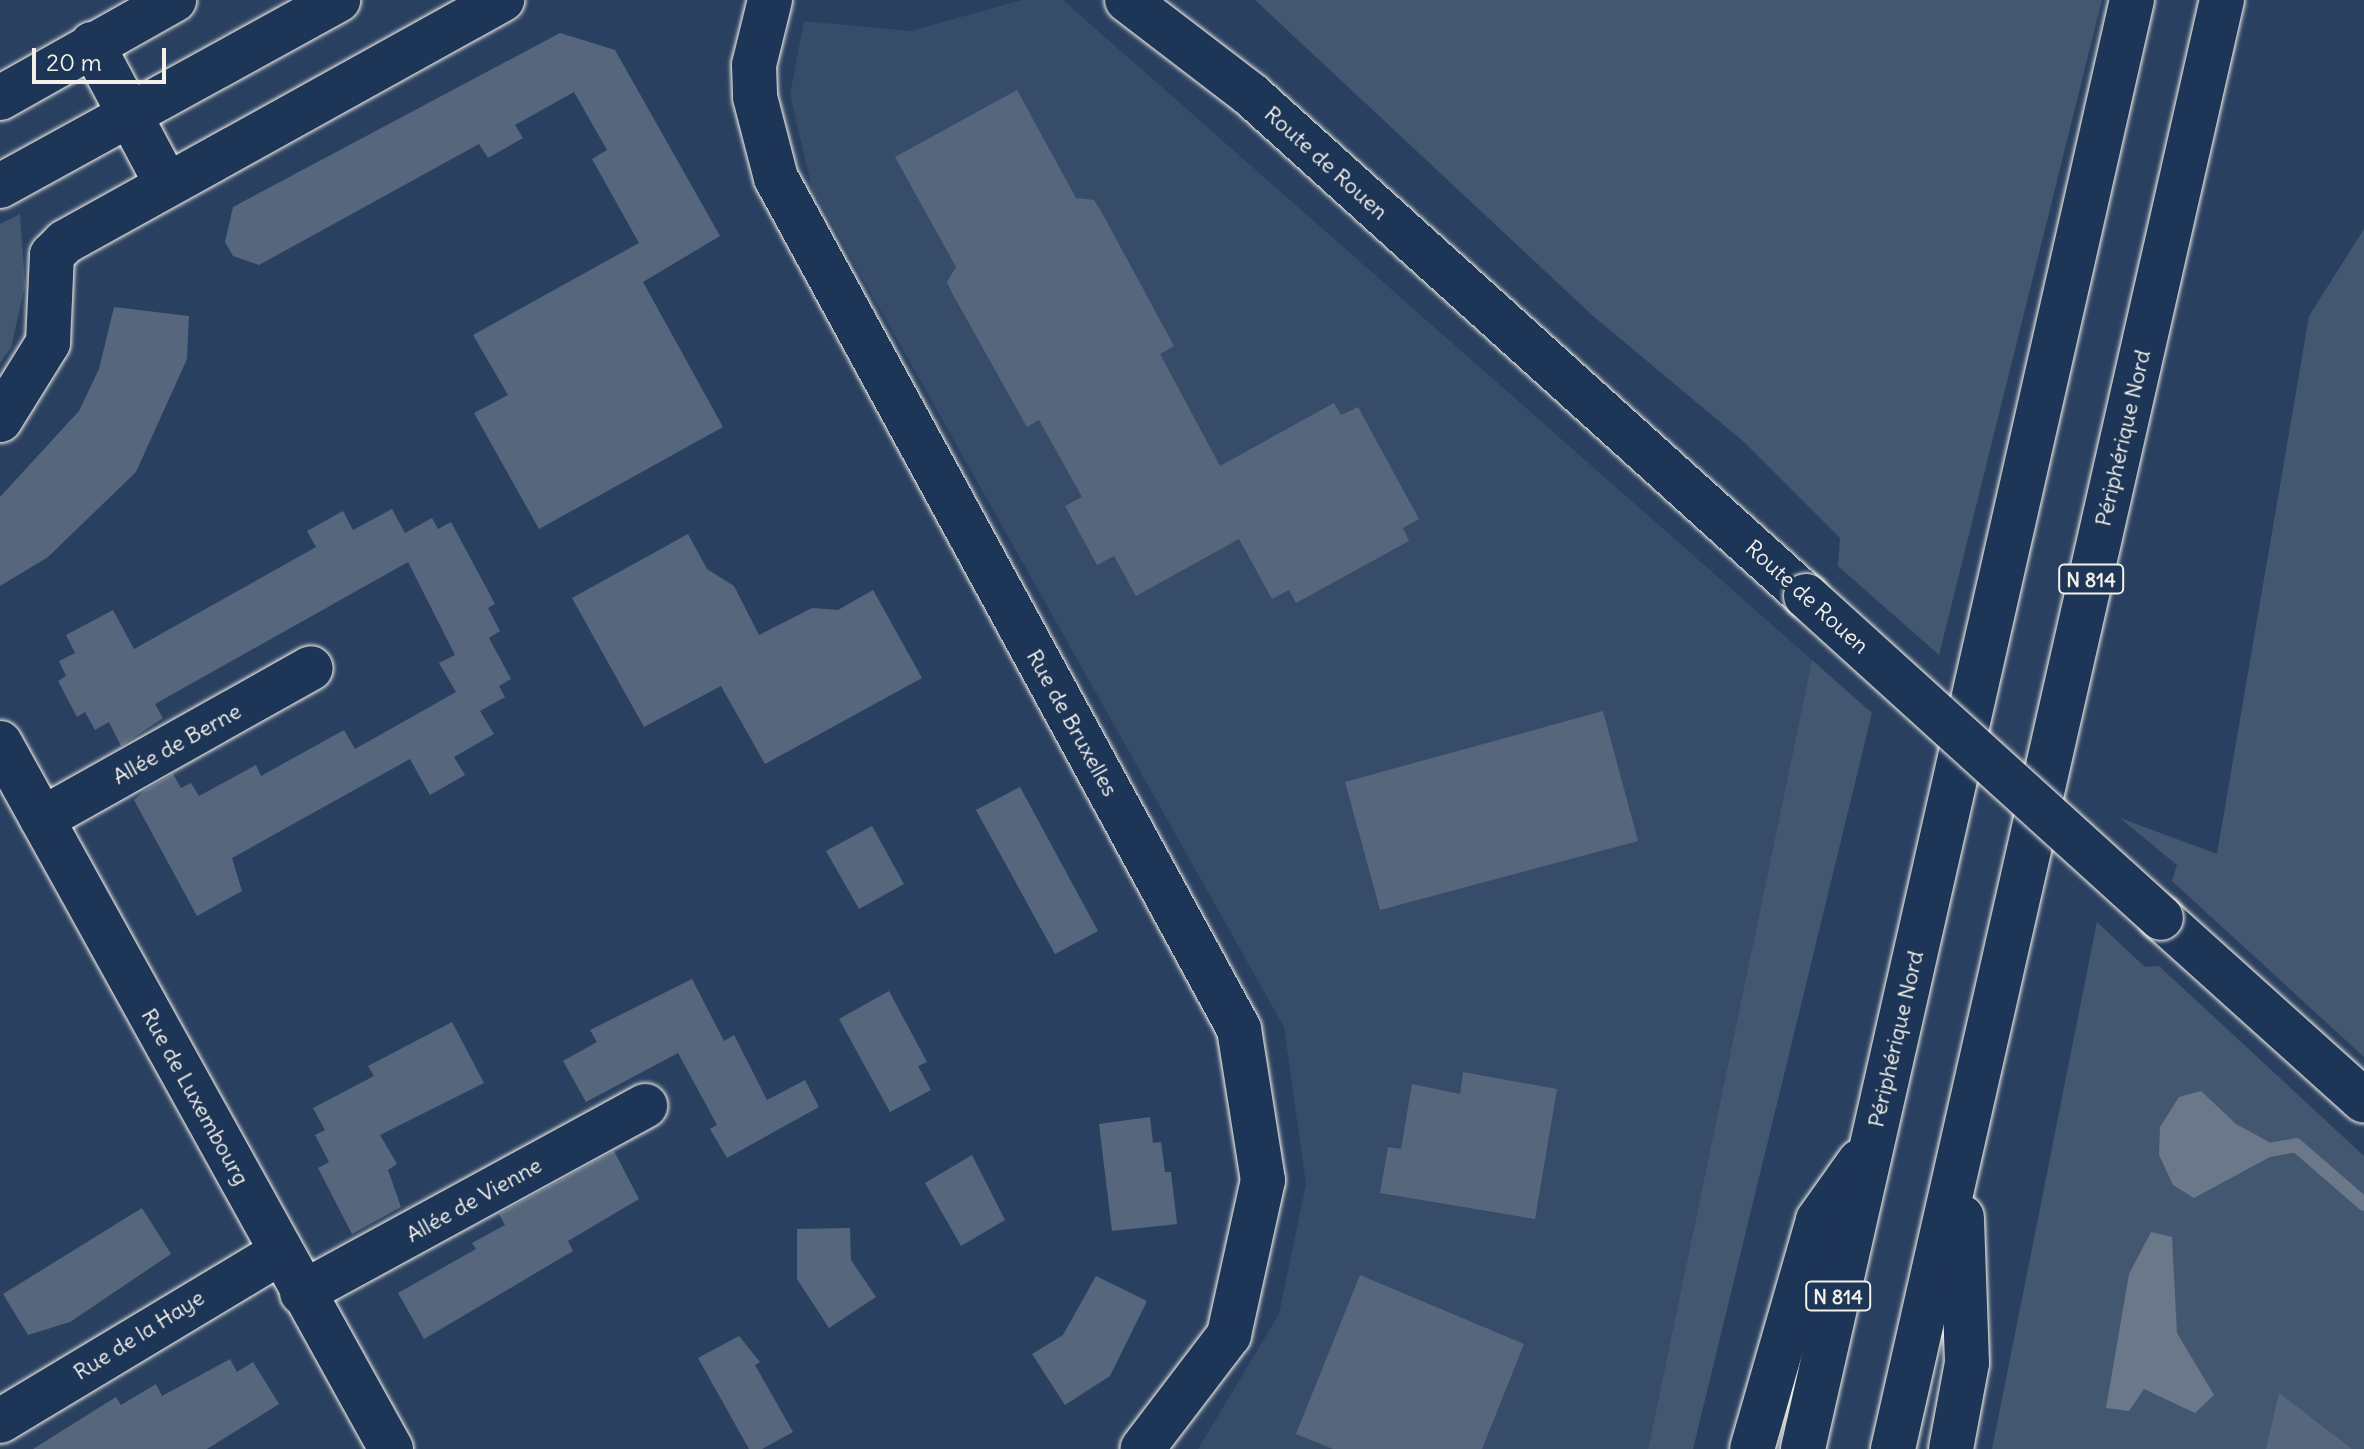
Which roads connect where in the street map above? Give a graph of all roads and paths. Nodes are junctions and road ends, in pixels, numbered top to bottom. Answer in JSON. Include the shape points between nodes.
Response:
{"nodes":[{"id":1,"x":174,"y":0,"type":"edge"},
{"id":2,"x":338,"y":0,"type":"edge"},
{"id":3,"x":502,"y":0,"type":"edge"},
{"id":4,"x":770,"y":0,"type":"edge"},
{"id":5,"x":1127,"y":0,"type":"edge"},
{"id":6,"x":1175,"y":0,"type":"edge"},
{"id":7,"x":2132,"y":0,"type":"edge"},
{"id":8,"x":2222,"y":0,"type":"edge"},
{"id":9,"x":92,"y":44,"type":"junction"},
{"id":10,"x":1250,"y":94,"type":"junction"},
{"id":11,"x":0,"y":98,"type":"edge"},
{"id":12,"x":130,"y":115,"type":"junction"},
{"id":13,"x":166,"y":183,"type":"junction"},
{"id":14,"x":0,"y":186,"type":"edge"},
{"id":15,"x":0,"y":420,"type":"edge"},
{"id":16,"x":311,"y":668,"type":"dead end"},
{"id":17,"x":6,"y":767,"type":"edge"},
{"id":18,"x":42,"y":819,"type":"junction"},
{"id":19,"x":2364,"y":1101,"type":"edge"},
{"id":20,"x":645,"y":1106,"type":"dead end"},
{"id":21,"x":1873,"y":1142,"type":"junction"},
{"id":22,"x":1959,"y":1158,"type":"junction"},
{"id":23,"x":280,"y":1253,"type":"junction"},
{"id":24,"x":302,"y":1293,"type":"junction"},
{"id":25,"x":0,"y":1421,"type":"edge"},
{"id":26,"x":391,"y":1449,"type":"edge"},
{"id":27,"x":1142,"y":1449,"type":"edge"},
{"id":28,"x":1752,"y":1449,"type":"edge"},
{"id":29,"x":1803,"y":1449,"type":"edge"},
{"id":30,"x":1893,"y":1449,"type":"edge"},
{"id":31,"x":1951,"y":1449,"type":"edge"}],
"edges":[{"from":1,"to":9,"type":"main road"},
{"from":2,"to":12,"type":"main road"},
{"from":3,"to":13,"type":"main road"},
{"from":4,"to":27,"type":"main road","name":"Rue de Bruxelles","via":[[754,65],[755,97],[776,178],[1239,1029],[1263,1180],[1229,1335]]},
{"from":5,"to":10,"type":"main road","name":"Route de Rouen"},
{"from":6,"to":10,"type":"main road","name":"Route de Rouen"},
{"from":7,"to":21,"type":"main road","name":"Périphérique Nord","number":"N 814"},
{"from":8,"to":22,"type":"main road","name":"Périphérique Nord","number":"N 814"},
{"from":9,"to":11,"type":"main road"},
{"from":9,"to":12,"type":"main road"},
{"from":10,"to":19,"type":"main road","name":"Route de Rouen","bridge":true},
{"from":12,"to":13,"type":"main road"},
{"from":12,"to":14,"type":"main road"},
{"from":13,"to":15,"type":"main road","via":[[52,255],[48,343]]},
{"from":16,"to":18,"type":"main road","name":"Allée de Berne"},
{"from":17,"to":18,"type":"main road","name":"Rue de Luxembourg"},
{"from":18,"to":23,"type":"main road","name":"Rue de Luxembourg"},
{"from":20,"to":24,"type":"main road","name":"Allée de Vienne"},
{"from":21,"to":28,"type":"main road","via":[[1818,1220]]},
{"from":21,"to":29,"type":"main road","number":"N 814"},
{"from":22,"to":30,"type":"main road","number":"N 814"},
{"from":22,"to":31,"type":"main road","number":"N 814","via":[[1967,1363]]},
{"from":23,"to":24,"type":"main road","name":"Rue de Luxembourg"},
{"from":23,"to":25,"type":"main road","name":"Rue de la Haye"},
{"from":24,"to":26,"type":"main road","name":"Rue de Luxembourg"}]}
